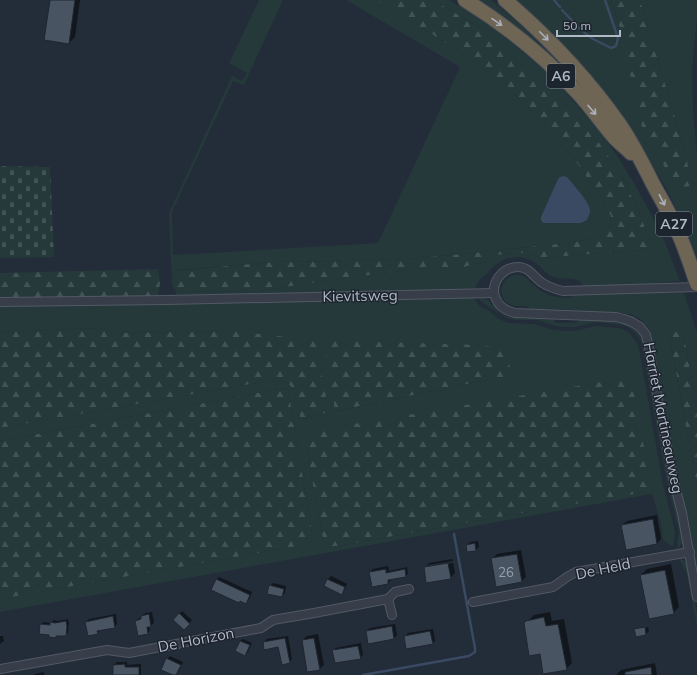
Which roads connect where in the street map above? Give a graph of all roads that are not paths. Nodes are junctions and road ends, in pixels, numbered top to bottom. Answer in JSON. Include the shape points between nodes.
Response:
{"nodes":[{"id":1,"x":465,"y":0,"type":"edge"},
{"id":2,"x":505,"y":0,"type":"edge"},
{"id":3,"x":644,"y":166,"type":"junction"},
{"id":4,"x":697,"y":285,"type":"edge"},
{"id":5,"x":494,"y":293,"type":"junction"},
{"id":6,"x":0,"y":302,"type":"edge"},
{"id":7,"x":690,"y":552,"type":"junction"},
{"id":8,"x":409,"y":589,"type":"dead end"},
{"id":9,"x":697,"y":597,"type":"edge"},
{"id":10,"x":388,"y":599,"type":"junction"},
{"id":11,"x":473,"y":602,"type":"dead end"},
{"id":12,"x":392,"y":615,"type":"dead end"},
{"id":13,"x":0,"y":669,"type":"edge"}],
"edges":[{"from":1,"to":3,"type":"highway","number":"A6","one_way":true,"via":[[543,58],[579,94],[614,137]]},
{"from":2,"to":3,"type":"highway","number":"A6","one_way":true,"via":[[542,33],[600,98],[621,126]]},
{"from":3,"to":4,"type":"highway","number":"A27","one_way":true,"via":[[677,230]]},
{"from":4,"to":5,"type":"street","via":[[563,291],[541,282],[530,271],[513,267],[499,276]]},
{"from":5,"to":6,"type":"street","name":"Kievitsweg"},
{"from":5,"to":7,"type":"street","name":"Harriet Martineauweg","via":[[502,307],[515,313],[616,317],[640,327],[646,335],[649,348]]},
{"from":7,"to":9,"type":"street","name":"Harriet Martineauweg"},
{"from":7,"to":11,"type":"street","name":"De Held","via":[[576,572],[553,588]]},
{"from":8,"to":10,"type":"street","name":"De Horizon","via":[[395,592]]},
{"from":10,"to":12,"type":"street"},
{"from":10,"to":13,"type":"street","name":"De Horizon","via":[[272,620],[261,628],[129,653],[107,650]]}]}
